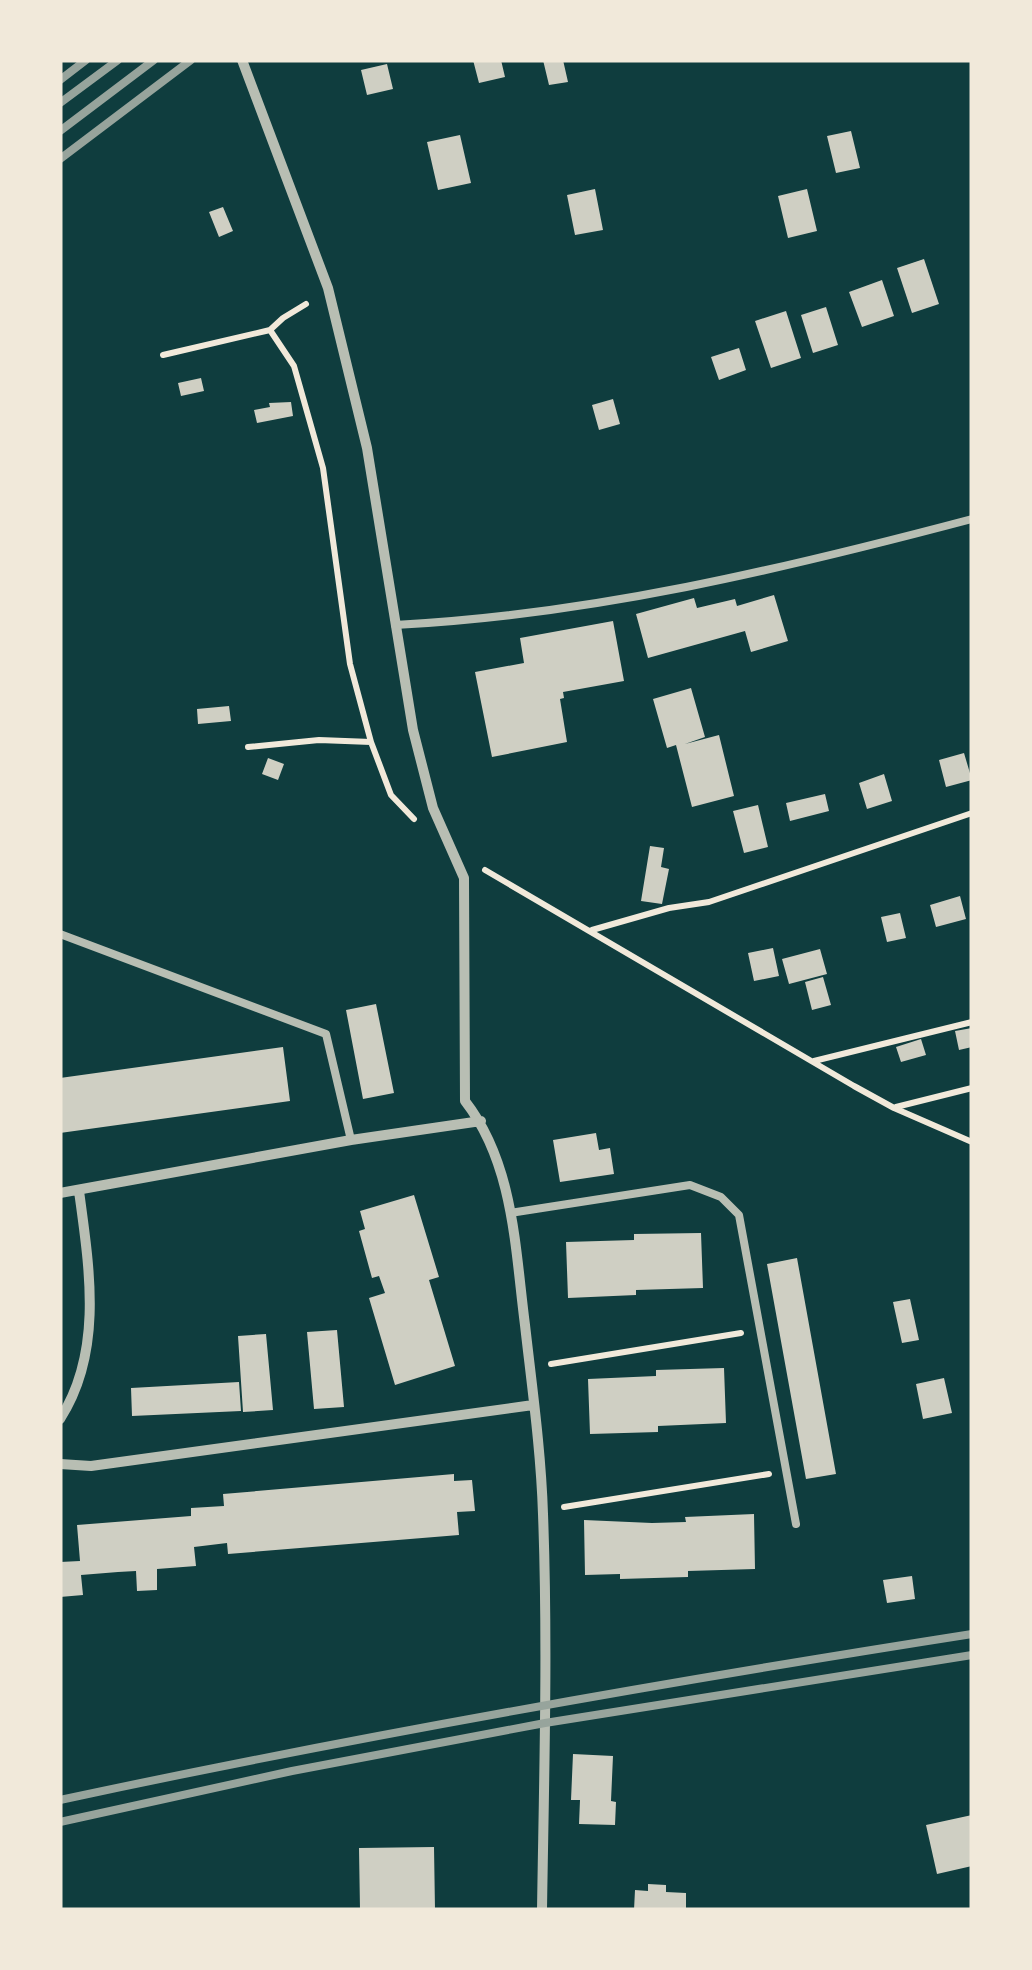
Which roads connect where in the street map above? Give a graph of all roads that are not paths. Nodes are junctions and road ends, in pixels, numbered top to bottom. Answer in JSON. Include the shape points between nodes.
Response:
{"nodes":[{"id":1,"x":242,"y":60,"type":"edge"},
{"id":2,"x":972,"y":519,"type":"edge"},
{"id":3,"x":395,"y":625,"type":"junction"},
{"id":4,"x":60,"y":934,"type":"edge"},
{"id":5,"x":481,"y":1122,"type":"junction"},
{"id":6,"x":351,"y":1140,"type":"junction"},
{"id":7,"x":79,"y":1191,"type":"junction"},
{"id":8,"x":60,"y":1194,"type":"edge"},
{"id":9,"x":510,"y":1213,"type":"junction"},
{"id":10,"x":534,"y":1406,"type":"junction"},
{"id":11,"x":60,"y":1419,"type":"edge"},
{"id":12,"x":60,"y":1464,"type":"edge"},
{"id":13,"x":796,"y":1524,"type":"dead end"},
{"id":14,"x":542,"y":1910,"type":"edge"}],
"edges":[{"from":1,"to":3,"type":"street","via":[[328,288],[366,448]]},
{"from":2,"to":3,"type":"lane","via":[[577,608]]},
{"from":3,"to":5,"type":"street","via":[[433,808],[464,878],[464,1100]]},
{"from":4,"to":6,"type":"lane","via":[[326,1034]]},
{"from":5,"to":6,"type":"street"},
{"from":5,"to":9,"type":"street","via":[[500,1165]]},
{"from":6,"to":7,"type":"street"},
{"from":7,"to":8,"type":"street"},
{"from":7,"to":11,"type":"street","via":[[90,1323],[85,1362]]},
{"from":9,"to":10,"type":"street"},
{"from":9,"to":13,"type":"lane","via":[[690,1185],[721,1196],[739,1215]]},
{"from":10,"to":12,"type":"street","via":[[91,1466]]},
{"from":10,"to":14,"type":"street","via":[[543,1510]]}]}
